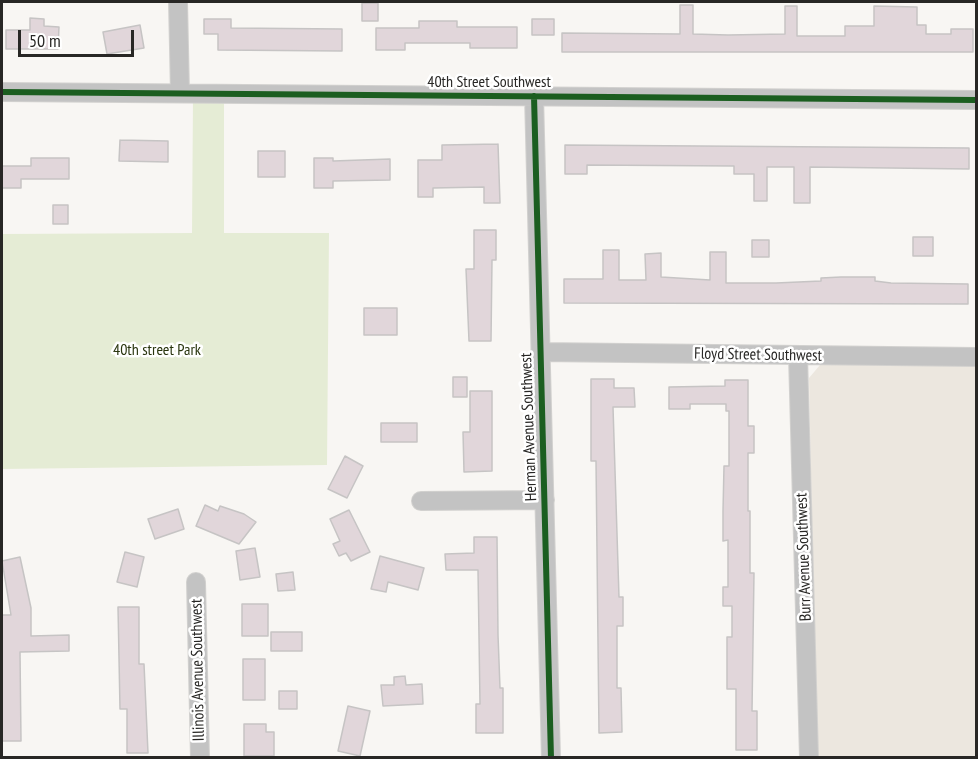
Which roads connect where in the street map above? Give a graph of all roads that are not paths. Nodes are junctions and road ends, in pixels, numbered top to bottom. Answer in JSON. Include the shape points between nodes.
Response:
{"nodes":[{"id":1,"x":178,"y":2,"type":"edge"},
{"id":2,"x":2,"y":92,"type":"edge"},
{"id":3,"x":180,"y":93,"type":"junction"},
{"id":4,"x":534,"y":96,"type":"junction"},
{"id":5,"x":976,"y":100,"type":"edge"},
{"id":6,"x":540,"y":352,"type":"junction"},
{"id":7,"x":798,"y":356,"type":"junction"},
{"id":8,"x":976,"y":357,"type":"edge"},
{"id":9,"x":545,"y":500,"type":"junction"},
{"id":10,"x":421,"y":501,"type":"dead end"},
{"id":11,"x":196,"y":582,"type":"dead end"},
{"id":12,"x":200,"y":758,"type":"edge"},
{"id":13,"x":552,"y":758,"type":"edge"},
{"id":14,"x":809,"y":758,"type":"edge"}],
"edges":[{"from":1,"to":3,"type":"street"},
{"from":2,"to":3,"type":"street","name":"40th Street Southwest"},
{"from":3,"to":4,"type":"street","name":"40th Street Southwest"},
{"from":4,"to":5,"type":"street","name":"40th Street Southwest"},
{"from":4,"to":6,"type":"street","name":"Herman Avenue Southwest"},
{"from":6,"to":7,"type":"street","name":"Floyd Street Southwest"},
{"from":6,"to":9,"type":"street","name":"Herman Avenue Southwest"},
{"from":7,"to":8,"type":"street","name":"Floyd Street Southwest"},
{"from":7,"to":14,"type":"street","name":"Burr Avenue Southwest"},
{"from":9,"to":10,"type":"street"},
{"from":9,"to":13,"type":"street","name":"Herman Avenue Southwest"},
{"from":11,"to":12,"type":"street","name":"Illinois Avenue Southwest"}]}
